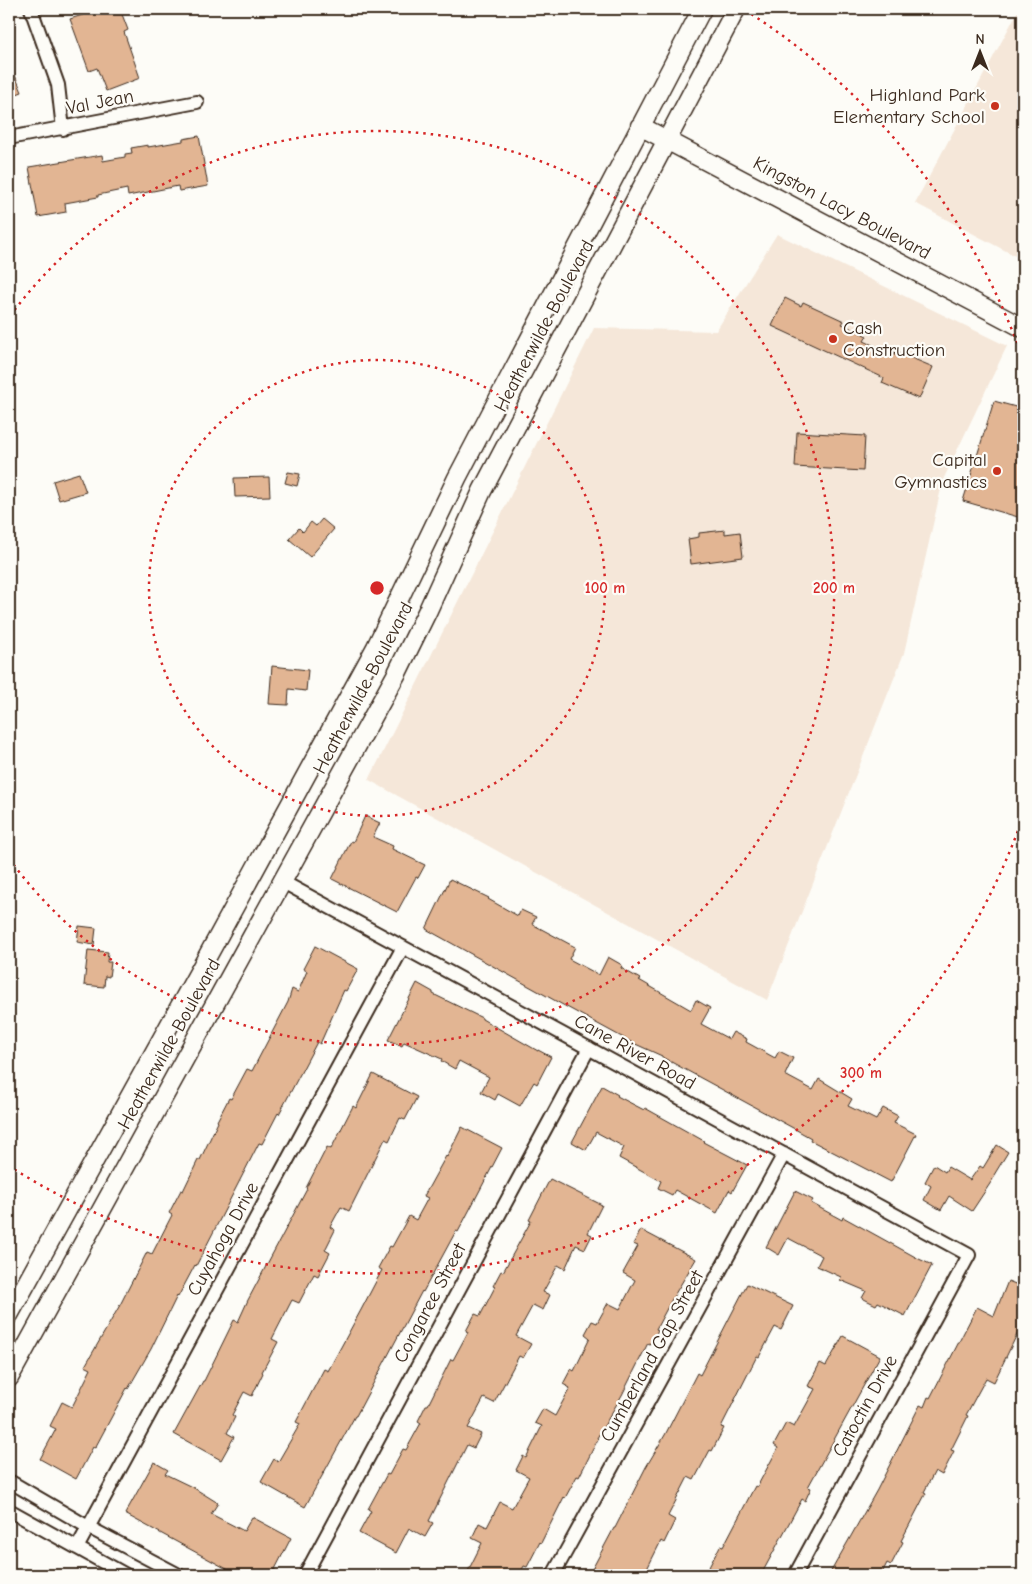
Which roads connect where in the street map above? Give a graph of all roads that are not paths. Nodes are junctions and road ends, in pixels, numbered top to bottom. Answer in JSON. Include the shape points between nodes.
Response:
{"nodes":[{"id":1,"x":31,"y":9,"type":"edge"},
{"id":2,"x":702,"y":9,"type":"edge"},
{"id":3,"x":736,"y":9,"type":"edge"},
{"id":4,"x":197,"y":102,"type":"dead end"},
{"id":5,"x":640,"y":126,"type":"junction"},
{"id":6,"x":63,"y":129,"type":"junction"},
{"id":7,"x":9,"y":138,"type":"edge"},
{"id":8,"x":666,"y":139,"type":"junction"},
{"id":9,"x":1023,"y":328,"type":"edge"},
{"id":10,"x":457,"y":478,"type":"junction"},
{"id":11,"x":482,"y":491,"type":"junction"},
{"id":12,"x":283,"y":882,"type":"junction"},
{"id":13,"x":403,"y":947,"type":"junction"},
{"id":14,"x":589,"y":1048,"type":"junction"},
{"id":15,"x":784,"y":1154,"type":"junction"},
{"id":16,"x":969,"y":1255,"type":"joint"},
{"id":17,"x":9,"y":1315,"type":"edge"},
{"id":18,"x":9,"y":1378,"type":"edge"},
{"id":19,"x":9,"y":1482,"type":"edge"},
{"id":20,"x":9,"y":1510,"type":"edge"},
{"id":21,"x":88,"y":1527,"type":"junction"},
{"id":22,"x":76,"y":1548,"type":"junction"},
{"id":23,"x":126,"y":1575,"type":"edge"},
{"id":24,"x":179,"y":1575,"type":"edge"},
{"id":25,"x":305,"y":1575,"type":"edge"},
{"id":26,"x":553,"y":1575,"type":"edge"},
{"id":27,"x":795,"y":1575,"type":"edge"}],
"edges":[{"from":1,"to":6,"type":"street","via":[[58,85]]},
{"from":2,"to":5,"type":"main road","name":"Heatherwilde Boulevard"},
{"from":3,"to":8,"type":"main road","name":"Heatherwilde Boulevard"},
{"from":4,"to":6,"type":"street","name":"Val Jean"},
{"from":5,"to":8,"type":"main road","name":"Kingston Lacy Boulevard"},
{"from":5,"to":10,"type":"main road","name":"Heatherwilde Boulevard"},
{"from":6,"to":7,"type":"street","name":"Val Jean"},
{"from":8,"to":9,"type":"main road","name":"Kingston Lacy Boulevard"},
{"from":8,"to":11,"type":"main road","name":"Heatherwilde Boulevard"},
{"from":10,"to":11,"type":"main road"},
{"from":10,"to":17,"type":"main road","name":"Heatherwilde Boulevard","via":[[376,647]]},
{"from":11,"to":12,"type":"main road","name":"Heatherwilde Boulevard","via":[[397,673]]},
{"from":12,"to":13,"type":"street","name":"Cane River Road"},
{"from":12,"to":18,"type":"main road","name":"Heatherwilde Boulevard"},
{"from":13,"to":14,"type":"street","name":"Cane River Road"},
{"from":13,"to":21,"type":"street","name":"Cuyahoga Drive"},
{"from":14,"to":15,"type":"street","name":"Cane River Road"},
{"from":14,"to":25,"type":"street","name":"Congaree Street"},
{"from":15,"to":16,"type":"street","name":"Cane River Road"},
{"from":15,"to":26,"type":"street","name":"Cumberland Gap Street"},
{"from":16,"to":27,"type":"street","name":"Catoctin Drive"},
{"from":19,"to":21,"type":"street"},
{"from":20,"to":22,"type":"street"},
{"from":21,"to":22,"type":"street","name":"Cuyahoga Drive"},
{"from":21,"to":24,"type":"street"},
{"from":22,"to":23,"type":"street"}]}
